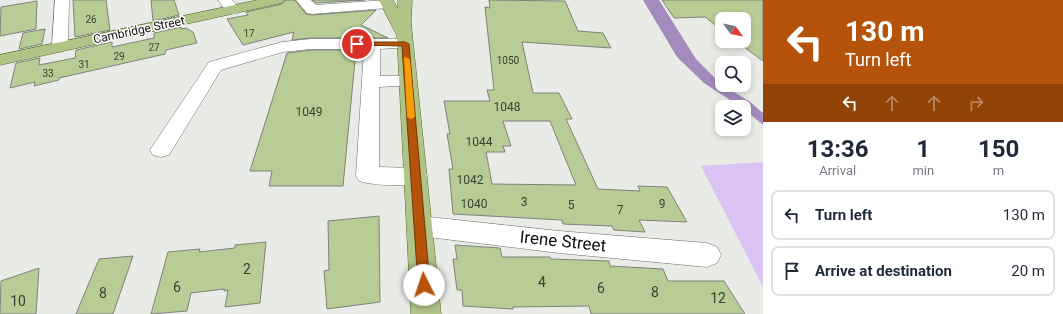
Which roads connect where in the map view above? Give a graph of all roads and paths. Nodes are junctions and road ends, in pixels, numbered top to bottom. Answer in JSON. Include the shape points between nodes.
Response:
{"nodes":[{"id":1,"x":62,"y":0,"type":"edge"},
{"id":2,"x":303,"y":0,"type":"edge"},
{"id":3,"x":268,"y":1,"type":"edge"},
{"id":4,"x":393,"y":1,"type":"edge"},
{"id":5,"x":229,"y":5,"type":"edge"},
{"id":6,"x":405,"y":42,"type":"junction"},
{"id":7,"x":372,"y":44,"type":"junction"},
{"id":8,"x":60,"y":46,"type":"junction"},
{"id":9,"x":0,"y":60,"type":"edge"},
{"id":10,"x":371,"y":82,"type":"junction"},
{"id":11,"x":408,"y":82,"type":"junction"},
{"id":12,"x":161,"y":150,"type":"dead end"},
{"id":13,"x":416,"y":176,"type":"junction"},
{"id":14,"x":420,"y":226,"type":"junction"},
{"id":15,"x":707,"y":255,"type":"dead end"},
{"id":16,"x":426,"y":314,"type":"edge"}],
"edges":[{"from":1,"to":8,"type":"street"},
{"from":2,"to":4,"type":"street","via":[[312,10]]},
{"from":3,"to":5,"type":"main road","name":"Cambridge Street"},
{"from":4,"to":6,"type":"main road"},
{"from":5,"to":8,"type":"main road","name":"Cambridge Street"},
{"from":6,"to":7,"type":"street"},
{"from":6,"to":11,"type":"main road"},
{"from":7,"to":10,"type":"street"},
{"from":7,"to":12,"type":"street","via":[[311,44],[282,47],[216,66]]},
{"from":8,"to":9,"type":"main road","name":"Cambridge Street"},
{"from":10,"to":11,"type":"street"},
{"from":10,"to":13,"type":"street","via":[[367,175]]},
{"from":11,"to":13,"type":"main road"},
{"from":13,"to":14,"type":"main road"},
{"from":14,"to":15,"type":"street","name":"Irene Street"},
{"from":14,"to":16,"type":"main road"}]}
